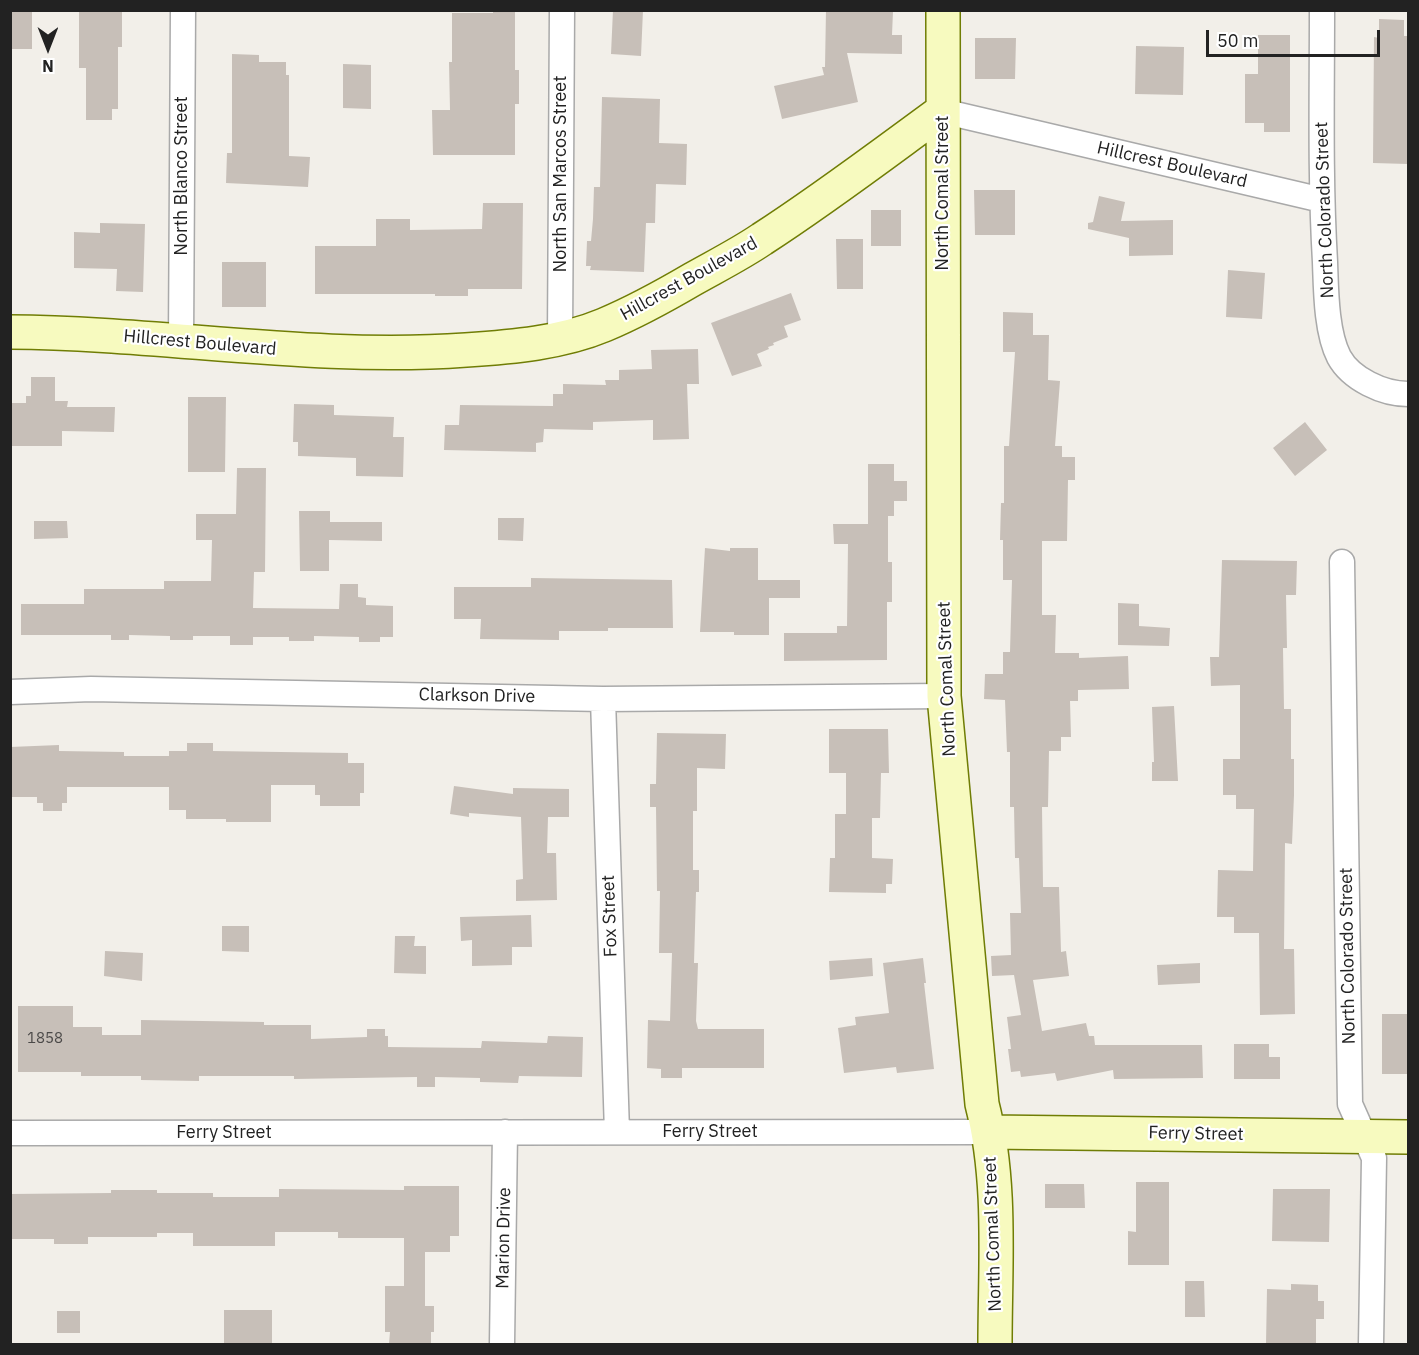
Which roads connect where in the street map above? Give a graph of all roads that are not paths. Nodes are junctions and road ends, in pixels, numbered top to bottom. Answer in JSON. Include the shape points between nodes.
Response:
{"nodes":[{"id":1,"x":183,"y":10,"type":"edge"},
{"id":2,"x":562,"y":10,"type":"edge"},
{"id":3,"x":943,"y":10,"type":"edge"},
{"id":4,"x":1322,"y":10,"type":"edge"},
{"id":5,"x":942,"y":111,"type":"junction"},
{"id":6,"x":1322,"y":200,"type":"junction"},
{"id":7,"x":10,"y":332,"type":"edge"},
{"id":8,"x":560,"y":338,"type":"junction"},
{"id":9,"x":181,"y":341,"type":"junction"},
{"id":10,"x":1408,"y":394,"type":"edge"},
{"id":11,"x":1342,"y":562,"type":"dead end"},
{"id":12,"x":10,"y":692,"type":"edge"},
{"id":13,"x":944,"y":696,"type":"junction"},
{"id":14,"x":603,"y":699,"type":"junction"},
{"id":15,"x":505,"y":1132,"type":"junction"},
{"id":16,"x":617,"y":1132,"type":"junction"},
{"id":17,"x":989,"y":1132,"type":"junction"},
{"id":18,"x":10,"y":1133,"type":"edge"},
{"id":19,"x":1365,"y":1136,"type":"junction"},
{"id":20,"x":1408,"y":1137,"type":"edge"},
{"id":21,"x":502,"y":1344,"type":"edge"},
{"id":22,"x":995,"y":1344,"type":"edge"},
{"id":23,"x":1371,"y":1344,"type":"edge"}],
"edges":[{"from":1,"to":9,"type":"street","name":"North Blanco Street"},
{"from":2,"to":8,"type":"street","name":"North San Marcos Street"},
{"from":3,"to":5,"type":"street","name":"North Comal Street"},
{"from":4,"to":6,"type":"street","name":"North Colorado Street"},
{"from":5,"to":6,"type":"street","name":"Hillcrest Boulevard"},
{"from":5,"to":8,"type":"street","name":"Hillcrest Boulevard","via":[[762,240],[657,300],[602,326]]},
{"from":5,"to":13,"type":"street","name":"North Comal Street"},
{"from":6,"to":10,"type":"street","name":"North Colorado Street","via":[[1326,285],[1339,357],[1354,375],[1378,389]]},
{"from":7,"to":9,"type":"street","name":"Hillcrest Boulevard"},
{"from":8,"to":9,"type":"street","name":"Hillcrest Boulevard","via":[[511,347],[378,353],[294,351]]},
{"from":11,"to":19,"type":"street","name":"North Colorado Street","via":[[1350,1104]]},
{"from":12,"to":14,"type":"street","name":"Clarkson Drive","via":[[91,689]]},
{"from":13,"to":14,"type":"street","name":"Clarkson Drive"},
{"from":13,"to":17,"type":"street","name":"North Comal Street","via":[[982,1104]]},
{"from":14,"to":16,"type":"street","name":"Fox Street"},
{"from":15,"to":16,"type":"street","name":"Ferry Street"},
{"from":15,"to":18,"type":"street","name":"Ferry Street"},
{"from":15,"to":21,"type":"street","name":"Marion Drive"},
{"from":16,"to":17,"type":"street","name":"Ferry Street"},
{"from":17,"to":19,"type":"street","name":"Ferry Street"},
{"from":17,"to":22,"type":"street","name":"North Comal Street","via":[[995,1192]]},
{"from":19,"to":20,"type":"street","name":"Ferry Street"},
{"from":19,"to":23,"type":"street","name":"North Colorado Street","via":[[1374,1158]]}]}
